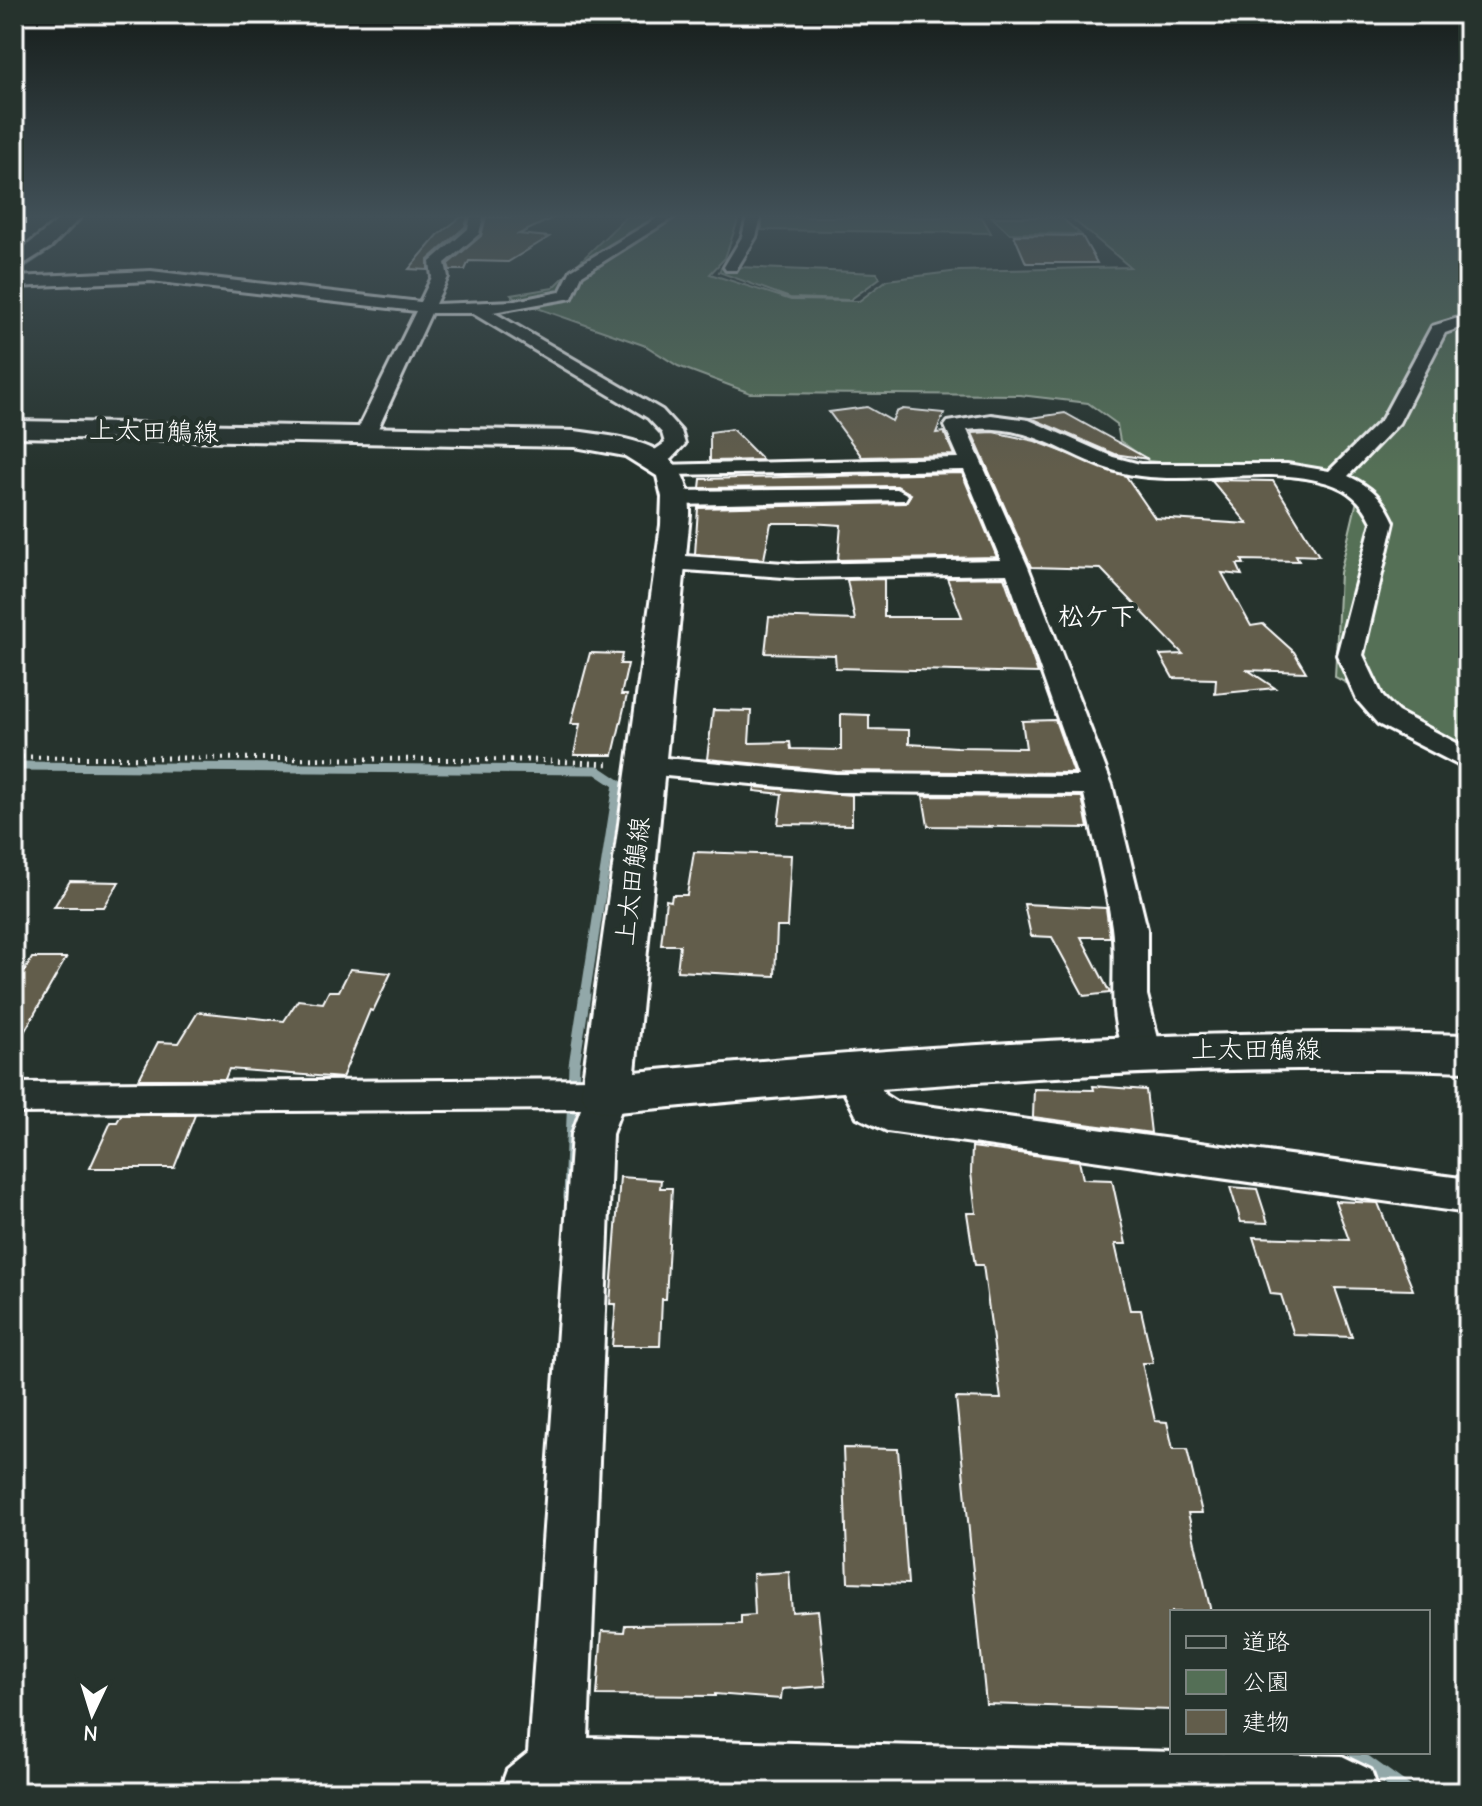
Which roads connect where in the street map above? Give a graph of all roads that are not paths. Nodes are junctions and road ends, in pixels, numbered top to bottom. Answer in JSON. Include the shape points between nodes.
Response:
{"nodes":[{"id":1,"x":382,"y":301,"type":"edge"},
{"id":2,"x":428,"y":301,"type":"edge"},
{"id":3,"x":537,"y":301,"type":"edge"},
{"id":4,"x":425,"y":308,"type":"junction"},
{"id":5,"x":476,"y":309,"type":"junction"},
{"id":6,"x":1468,"y":320,"type":"edge"},
{"id":7,"x":14,"y":429,"type":"edge"},
{"id":8,"x":365,"y":435,"type":"junction"},
{"id":9,"x":970,"y":464,"type":"junction"},
{"id":10,"x":869,"y":465,"type":"junction"},
{"id":11,"x":665,"y":475,"type":"junction"},
{"id":12,"x":1334,"y":478,"type":"junction"},
{"id":13,"x":897,"y":495,"type":"dead end"},
{"id":14,"x":873,"y":496,"type":"junction"},
{"id":15,"x":671,"y":562,"type":"junction"},
{"id":16,"x":1016,"y":567,"type":"junction"},
{"id":17,"x":1468,"y":761,"type":"edge"},
{"id":18,"x":645,"y":765,"type":"junction"},
{"id":19,"x":1097,"y":785,"type":"junction"},
{"id":20,"x":1142,"y":1050,"type":"junction"},
{"id":21,"x":1468,"y":1053,"type":"edge"},
{"id":22,"x":853,"y":1071,"type":"junction"},
{"id":23,"x":607,"y":1094,"type":"junction"},
{"id":24,"x":14,"y":1098,"type":"edge"},
{"id":25,"x":1468,"y":1196,"type":"edge"},
{"id":26,"x":543,"y":1780,"type":"edge"},
{"id":27,"x":1349,"y":1792,"type":"edge"}],
"edges":[{"from":1,"to":4,"type":"street"},
{"from":2,"to":4,"type":"street"},
{"from":3,"to":5,"type":"street"},
{"from":4,"to":5,"type":"street"},
{"from":4,"to":8,"type":"street"},
{"from":5,"to":11,"type":"street","via":[[655,414],[675,444],[664,455]]},
{"from":6,"to":12,"type":"street","via":[[1438,330],[1389,423]]},
{"from":7,"to":8,"type":"main road","name":"上太田鵤線"},
{"from":8,"to":11,"type":"main road","name":"上太田鵤線","via":[[575,439],[611,444]]},
{"from":9,"to":10,"type":"street"},
{"from":9,"to":12,"type":"street","via":[[955,426],[991,421],[1029,426],[1106,461],[1140,470],[1287,470]]},
{"from":9,"to":16,"type":"street"},
{"from":10,"to":11,"type":"street"},
{"from":10,"to":14,"type":"street"},
{"from":11,"to":14,"type":"street"},
{"from":11,"to":15,"type":"main road","name":"上太田鵤線"},
{"from":12,"to":17,"type":"street","via":[[1361,490],[1383,522],[1350,655],[1371,700],[1416,736]]},
{"from":13,"to":14,"type":"street"},
{"from":15,"to":16,"type":"street","via":[[797,571]]},
{"from":15,"to":18,"type":"main road","name":"上太田鵤線"},
{"from":16,"to":19,"type":"street"},
{"from":18,"to":19,"type":"street","via":[[836,783]]},
{"from":18,"to":23,"type":"main road","name":"上太田鵤線"},
{"from":19,"to":20,"type":"street","via":[[1130,929],[1129,995]]},
{"from":20,"to":21,"type":"main road","name":"上太田鵤線"},
{"from":20,"to":22,"type":"main road","name":"上太田鵤線"},
{"from":22,"to":23,"type":"main road","name":"上太田鵤線"},
{"from":22,"to":25,"type":"street","via":[[871,1106],[887,1116]]},
{"from":23,"to":24,"type":"street"},
{"from":23,"to":26,"type":"street","via":[[592,1134]]},
{"from":26,"to":27,"type":"street","via":[[1342,1786]]}]}
